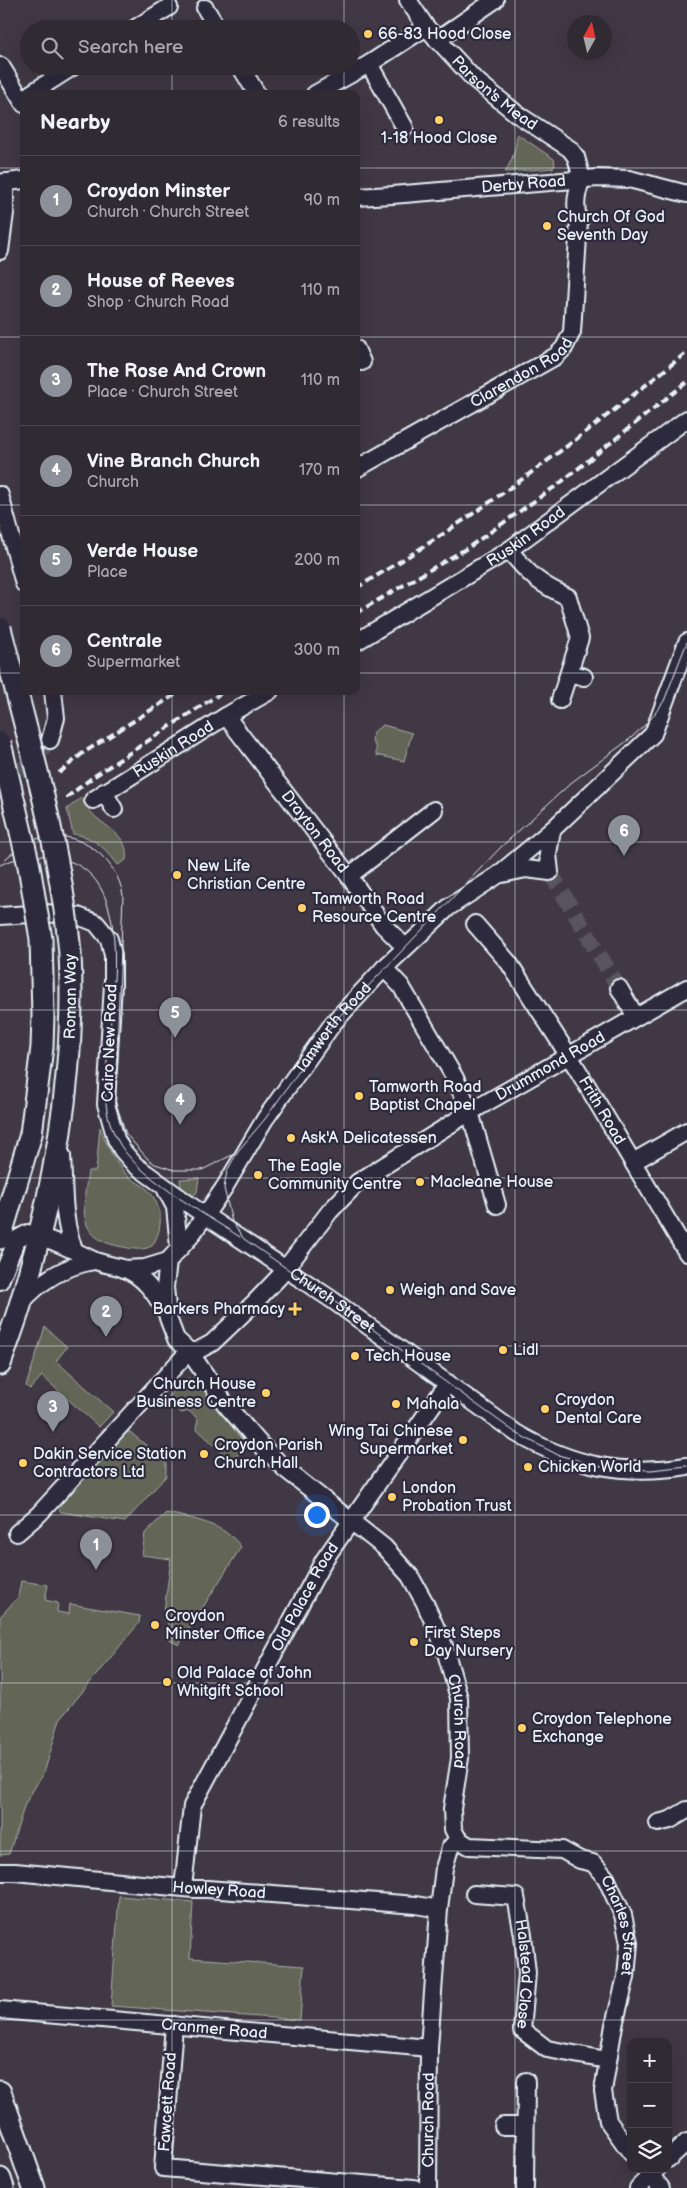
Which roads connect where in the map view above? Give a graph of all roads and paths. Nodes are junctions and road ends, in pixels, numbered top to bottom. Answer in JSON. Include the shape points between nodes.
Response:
{"nodes":[{"id":1,"x":408,"y":0,"type":"edge"},
{"id":2,"x":495,"y":0,"type":"edge"},
{"id":3,"x":169,"y":7,"type":"dead end"},
{"id":4,"x":205,"y":8,"type":"dead end"},
{"id":5,"x":148,"y":20,"type":"edge"},
{"id":6,"x":212,"y":20,"type":"edge"},
{"id":7,"x":426,"y":27,"type":"junction"},
{"id":8,"x":437,"y":40,"type":"junction"},
{"id":9,"x":369,"y":64,"type":"junction"},
{"id":10,"x":0,"y":67,"type":"edge"},
{"id":11,"x":360,"y":69,"type":"edge"},
{"id":12,"x":61,"y":75,"type":"edge"},
{"id":13,"x":245,"y":75,"type":"edge"},
{"id":14,"x":349,"y":75,"type":"edge"},
{"id":15,"x":38,"y":90,"type":"edge"},
{"id":16,"x":255,"y":90,"type":"edge"},
{"id":17,"x":322,"y":90,"type":"edge"},
{"id":18,"x":20,"y":92,"type":"edge"},
{"id":19,"x":405,"y":128,"type":"dead end"},
{"id":20,"x":582,"y":179,"type":"junction"},
{"id":21,"x":20,"y":180,"type":"edge"},
{"id":22,"x":3,"y":182,"type":"edge"},
{"id":23,"x":687,"y":194,"type":"edge"},
{"id":24,"x":360,"y":197,"type":"edge"},
{"id":25,"x":0,"y":251,"type":"edge"},
{"id":26,"x":687,"y":419,"type":"edge"},
{"id":27,"x":360,"y":467,"type":"edge"},
{"id":28,"x":0,"y":495,"type":"edge"},
{"id":29,"x":509,"y":550,"type":"junction"},
{"id":30,"x":20,"y":569,"type":"edge"},
{"id":31,"x":0,"y":628,"type":"edge"},
{"id":32,"x":360,"y":640,"type":"edge"},
{"id":33,"x":687,"y":642,"type":"edge"},
{"id":34,"x":53,"y":695,"type":"edge"},
{"id":35,"x":263,"y":695,"type":"edge"},
{"id":36,"x":560,"y":700,"type":"dead end"},
{"id":37,"x":226,"y":716,"type":"junction"},
{"id":38,"x":50,"y":740,"type":"tunnel mouth"},
{"id":39,"x":0,"y":743,"type":"edge"},
{"id":40,"x":114,"y":809,"type":"dead end"},
{"id":41,"x":434,"y":810,"type":"dead end"},
{"id":42,"x":552,"y":830,"type":"junction"},
{"id":43,"x":498,"y":875,"type":"junction"},
{"id":44,"x":349,"y":876,"type":"junction"},
{"id":45,"x":0,"y":916,"type":"edge"},
{"id":46,"x":475,"y":924,"type":"dead end"},
{"id":47,"x":405,"y":947,"type":"junction"},
{"id":48,"x":384,"y":968,"type":"junction"},
{"id":49,"x":619,"y":988,"type":"tunnel mouth"},
{"id":50,"x":687,"y":988,"type":"edge"},
{"id":51,"x":636,"y":1017,"type":"junction"},
{"id":52,"x":568,"y":1055,"type":"junction"},
{"id":53,"x":470,"y":1112,"type":"junction"},
{"id":54,"x":687,"y":1131,"type":"edge"},
{"id":55,"x":61,"y":1133,"type":"junction"},
{"id":56,"x":633,"y":1162,"type":"junction"},
{"id":57,"x":163,"y":1186,"type":"junction"},
{"id":58,"x":497,"y":1205,"type":"dead end"},
{"id":59,"x":206,"y":1215,"type":"junction"},
{"id":60,"x":40,"y":1236,"type":"junction"},
{"id":61,"x":0,"y":1238,"type":"edge"},
{"id":62,"x":178,"y":1247,"type":"junction"},
{"id":63,"x":74,"y":1249,"type":"junction"},
{"id":64,"x":687,"y":1253,"type":"edge"},
{"id":65,"x":94,"y":1261,"type":"junction"},
{"id":66,"x":168,"y":1261,"type":"junction"},
{"id":67,"x":124,"y":1269,"type":"junction"},
{"id":68,"x":286,"y":1269,"type":"junction"},
{"id":69,"x":0,"y":1281,"type":"edge"},
{"id":70,"x":21,"y":1303,"type":"junction"},
{"id":71,"x":168,"y":1318,"type":"junction"},
{"id":72,"x":189,"y":1350,"type":"junction"},
{"id":73,"x":0,"y":1364,"type":"edge"},
{"id":74,"x":448,"y":1383,"type":"junction"},
{"id":75,"x":687,"y":1466,"type":"edge"},
{"id":76,"x":351,"y":1522,"type":"junction"},
{"id":77,"x":17,"y":1533,"type":"dead end"},
{"id":78,"x":687,"y":1810,"type":"edge"},
{"id":79,"x":658,"y":1823,"type":"dead end"},
{"id":80,"x":458,"y":1839,"type":"junction"},
{"id":81,"x":0,"y":1872,"type":"edge"},
{"id":82,"x":183,"y":1887,"type":"junction"},
{"id":83,"x":474,"y":1894,"type":"dead end"},
{"id":84,"x":439,"y":1909,"type":"junction"},
{"id":85,"x":0,"y":2010,"type":"edge"},
{"id":86,"x":174,"y":2025,"type":"junction"},
{"id":87,"x":429,"y":2048,"type":"junction"},
{"id":88,"x":607,"y":2060,"type":"junction"},
{"id":89,"x":526,"y":2081,"type":"dead end"},
{"id":90,"x":0,"y":2092,"type":"edge"},
{"id":91,"x":503,"y":2126,"type":"dead end"},
{"id":92,"x":524,"y":2126,"type":"junction"},
{"id":93,"x":687,"y":2142,"type":"edge"},
{"id":94,"x":627,"y":2147,"type":"edge"},
{"id":95,"x":672,"y":2155,"type":"edge"},
{"id":96,"x":649,"y":2173,"type":"edge"},
{"id":97,"x":652,"y":2173,"type":"edge"},
{"id":98,"x":0,"y":2179,"type":"edge"},
{"id":99,"x":3,"y":2188,"type":"edge"},
{"id":100,"x":34,"y":2188,"type":"edge"},
{"id":101,"x":414,"y":2188,"type":"edge"},
{"id":102,"x":428,"y":2188,"type":"edge"},
{"id":103,"x":525,"y":2188,"type":"edge"},
{"id":104,"x":638,"y":2188,"type":"edge"},
{"id":105,"x":661,"y":2188,"type":"edge"}],
"edges":[{"from":1,"to":7,"type":"street","name":"Parson's Mead"},
{"from":2,"to":8,"type":"street"},
{"from":3,"to":5,"type":"street"},
{"from":4,"to":6,"type":"street"},
{"from":7,"to":8,"type":"street","name":"Parson's Mead"},
{"from":7,"to":9,"type":"street"},
{"from":8,"to":20,"type":"street","name":"Parson's Mead","via":[[473,78],[517,114],[570,149],[576,157]]},
{"from":9,"to":11,"type":"street"},
{"from":9,"to":19,"type":"street"},
{"from":10,"to":18,"type":"street"},
{"from":12,"to":15,"type":"street"},
{"from":13,"to":16,"type":"street"},
{"from":14,"to":17,"type":"street"},
{"from":20,"to":23,"type":"street","name":"Derby Road","via":[[629,179]]},
{"from":20,"to":24,"type":"street","name":"Derby Road"},
{"from":20,"to":27,"type":"street","name":"Clarendon Road","via":[[576,193],[579,221],[572,332],[564,348],[556,356]]},
{"from":21,"to":22,"type":"street"},
{"from":22,"to":25,"type":"street","via":[[5,212]]},
{"from":26,"to":29,"type":"street","name":"Ruskin Road"},
{"from":28,"to":30,"type":"street"},
{"from":29,"to":32,"type":"street","name":"Ruskin Road"},
{"from":29,"to":36,"type":"street","via":[[526,572],[544,586],[568,597],[580,638],[576,675]]},
{"from":31,"to":55,"type":"main road","name":"Roman Way","bridge":true,"via":[[45,805],[63,894],[71,983],[70,1049]]},
{"from":33,"to":42,"type":"street","name":"Tamworth Road","via":[[652,734]]},
{"from":34,"to":38,"type":"street","via":[[56,718]]},
{"from":35,"to":37,"type":"street","name":"Ruskin Road"},
{"from":37,"to":40,"type":"street","name":"Ruskin Road","via":[[98,796]]},
{"from":37,"to":44,"type":"street","name":"Drayton Road"},
{"from":39,"to":61,"type":"main road","name":"Roman Way","bridge":true,"via":[[29,866],[41,939],[43,1016],[30,1134]]},
{"from":41,"to":44,"type":"street"},
{"from":42,"to":43,"type":"street","name":"Tamworth Road"},
{"from":42,"to":43,"type":"street","name":"Tamworth Road","via":[[548,854],[550,872],[526,869]]},
{"from":43,"to":47,"type":"street","name":"Tamworth Road","via":[[449,907]]},
{"from":44,"to":47,"type":"street","name":"Drayton Road","via":[[383,925]]},
{"from":45,"to":57,"type":"street","name":"Cairo New Road","via":[[46,913],[78,916],[96,924],[106,934],[112,952],[113,984],[106,1084],[108,1115],[116,1139],[128,1157]]},
{"from":46,"to":52,"type":"street","name":"Frith Road","via":[[509,962]]},
{"from":47,"to":48,"type":"street","name":"Tamworth Road"},
{"from":48,"to":53,"type":"street","via":[[411,1002],[455,1078]]},
{"from":48,"to":59,"type":"street","name":"Tamworth Road","via":[[334,1022],[265,1119]]},
{"from":49,"to":51,"type":"street"},
{"from":50,"to":51,"type":"street","name":"Drummond Road"},
{"from":51,"to":52,"type":"street","name":"Drummond Road"},
{"from":52,"to":53,"type":"street","name":"Drummond Road"},
{"from":52,"to":56,"type":"street","name":"Frith Road"},
{"from":53,"to":58,"type":"street"},
{"from":53,"to":68,"type":"street","name":"Drummond Road","via":[[354,1186],[330,1211]]},
{"from":54,"to":56,"type":"street"},
{"from":55,"to":60,"type":"main road","name":"Roman Way"},
{"from":55,"to":63,"type":"street","via":[[65,1219]]},
{"from":56,"to":64,"type":"street","name":"Frith Road"},
{"from":57,"to":59,"type":"street","name":"Cairo New Road"},
{"from":57,"to":62,"type":"street","name":"Cairo New Road","via":[[175,1207]]},
{"from":59,"to":62,"type":"street","name":"Tamworth Road"},
{"from":59,"to":68,"type":"street","name":"Cairo New Road"},
{"from":60,"to":63,"type":"street"},
{"from":60,"to":69,"type":"street","via":[[28,1233],[17,1239]]},
{"from":60,"to":70,"type":"main road","name":"Roman Way"},
{"from":62,"to":66,"type":"street","name":"Tamworth Road"},
{"from":63,"to":65,"type":"street"},
{"from":65,"to":67,"type":"street"},
{"from":65,"to":70,"type":"street","via":[[72,1266],[46,1280]]},
{"from":66,"to":67,"type":"street","via":[[145,1268]]},
{"from":66,"to":71,"type":"street","via":[[165,1287]]},
{"from":67,"to":71,"type":"street","via":[[151,1289]]},
{"from":68,"to":72,"type":"street","name":"Church Street","via":[[212,1343],[198,1351]]},
{"from":68,"to":74,"type":"street","name":"Church Street"},
{"from":70,"to":73,"type":"main road","name":"Roman Way"},
{"from":71,"to":72,"type":"street","name":"Church Road","via":[[176,1339]]},
{"from":72,"to":76,"type":"street","name":"Church Road","via":[[226,1405],[262,1446],[285,1470]]},
{"from":72,"to":77,"type":"street","via":[[39,1514]]},
{"from":74,"to":75,"type":"street","name":"Church Street","via":[[516,1433],[558,1455],[607,1468],[659,1470]]},
{"from":74,"to":76,"type":"street","name":"Old Palace Road"},
{"from":76,"to":80,"type":"street","name":"Church Road","via":[[384,1547],[410,1576],[444,1646],[459,1698],[460,1758],[452,1809],[453,1829]]},
{"from":76,"to":82,"type":"street","name":"Old Palace Road","via":[[324,1560],[192,1806]]},
{"from":78,"to":79,"type":"street"},
{"from":80,"to":84,"type":"street","name":"Church Road","via":[[450,1848],[446,1861]]},
{"from":80,"to":88,"type":"street","name":"Charles Street","via":[[469,1846],[562,1850],[593,1863],[606,1878],[623,1915],[629,1943],[626,1978]]},
{"from":81,"to":82,"type":"street","name":"Howley Road"},
{"from":82,"to":84,"type":"street","name":"Howley Road"},
{"from":83,"to":88,"type":"street","name":"Halstead Close","via":[[516,1897],[527,1973],[522,2030],[547,2050]]},
{"from":84,"to":87,"type":"street","name":"Church Road"},
{"from":85,"to":86,"type":"street","name":"Cranmer Road"},
{"from":86,"to":87,"type":"street","name":"Cranmer Road"},
{"from":86,"to":101,"type":"street","name":"Fawcett Road","via":[[163,2168]]},
{"from":87,"to":102,"type":"street","name":"Church Road"},
{"from":88,"to":94,"type":"street","name":"Charles Street","via":[[603,2091],[608,2121]]},
{"from":89,"to":92,"type":"street"},
{"from":90,"to":100,"type":"main road"},
{"from":91,"to":92,"type":"street"},
{"from":92,"to":103,"type":"street"},
{"from":93,"to":95,"type":"street"},
{"from":96,"to":104,"type":"street"},
{"from":97,"to":105,"type":"street"},
{"from":98,"to":99,"type":"main road"}]}
